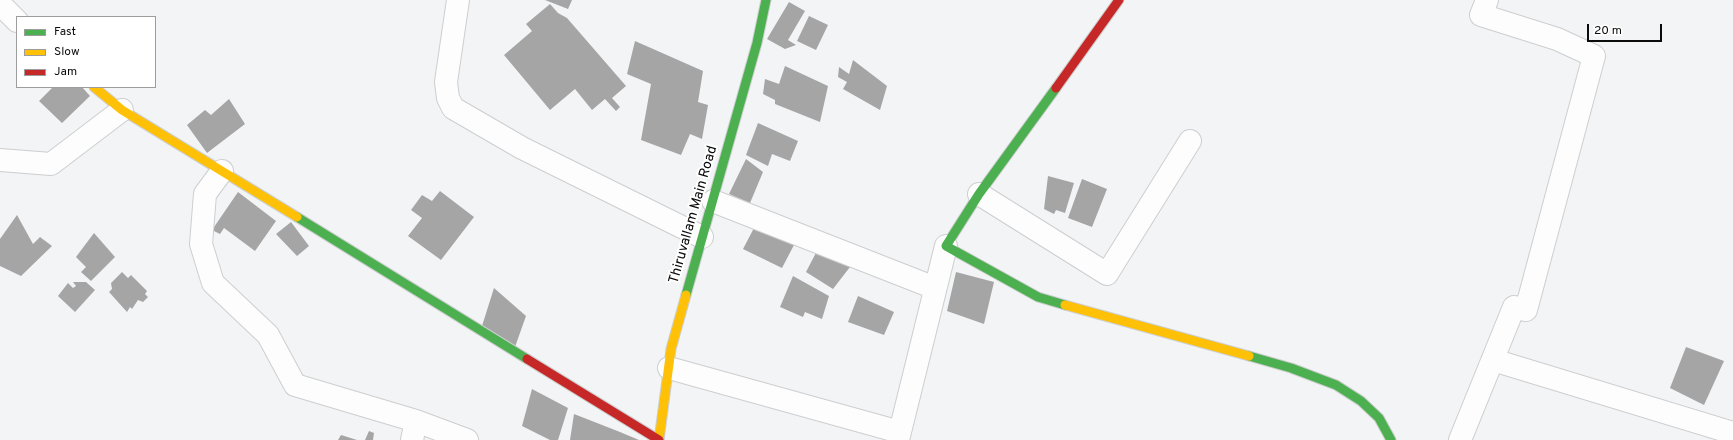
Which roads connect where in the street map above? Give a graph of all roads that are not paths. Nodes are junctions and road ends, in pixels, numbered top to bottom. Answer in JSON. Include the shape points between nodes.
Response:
{"nodes":[{"id":1,"x":458,"y":0,"type":"edge"},
{"id":2,"x":766,"y":0,"type":"edge"},
{"id":3,"x":1119,"y":0,"type":"edge"},
{"id":4,"x":1487,"y":0,"type":"edge"},
{"id":5,"x":0,"y":4,"type":"edge"},
{"id":6,"x":16,"y":20,"type":"edge"},
{"id":7,"x":95,"y":88,"type":"edge"},
{"id":8,"x":122,"y":110,"type":"junction"},
{"id":9,"x":1190,"y":141,"type":"dead end"},
{"id":10,"x":0,"y":160,"type":"edge"},
{"id":11,"x":222,"y":171,"type":"junction"},
{"id":12,"x":979,"y":194,"type":"junction"},
{"id":13,"x":713,"y":200,"type":"junction"},
{"id":14,"x":702,"y":237,"type":"junction"},
{"id":15,"x":946,"y":246,"type":"junction"},
{"id":16,"x":935,"y":288,"type":"junction"},
{"id":17,"x":1493,"y":360,"type":"junction"},
{"id":18,"x":669,"y":368,"type":"junction"},
{"id":19,"x":414,"y":431,"type":"edge"},
{"id":20,"x":1733,"y":433,"type":"edge"},
{"id":21,"x":899,"y":436,"type":"edge"},
{"id":22,"x":467,"y":440,"type":"edge"},
{"id":23,"x":659,"y":440,"type":"edge"},
{"id":24,"x":1391,"y":440,"type":"edge"},
{"id":25,"x":1460,"y":440,"type":"edge"}],
"edges":[{"from":1,"to":14,"type":"street","via":[[446,82],[448,98],[453,108],[522,148]]},
{"from":2,"to":13,"type":"street","name":"Thiruvallam Main Road","via":[[757,43]]},
{"from":3,"to":12,"type":"street"},
{"from":4,"to":17,"type":"street","via":[[1481,15],[1558,39],[1594,56],[1526,310],[1514,307]]},
{"from":5,"to":6,"type":"street"},
{"from":7,"to":8,"type":"street"},
{"from":8,"to":10,"type":"street","via":[[51,164]]},
{"from":8,"to":11,"type":"street"},
{"from":9,"to":12,"type":"street","via":[[1107,274]]},
{"from":11,"to":19,"type":"street","via":[[205,194],[201,244],[213,284],[268,335],[295,385]]},
{"from":11,"to":23,"type":"street"},
{"from":12,"to":15,"type":"street"},
{"from":13,"to":14,"type":"street","name":"Thiruvallam Main Road"},
{"from":13,"to":16,"type":"street"},
{"from":14,"to":18,"type":"street","name":"Thiruvallam Main Road","via":[[671,348]]},
{"from":15,"to":16,"type":"street"},
{"from":15,"to":24,"type":"street","via":[[1038,297],[1276,364],[1336,385],[1361,401],[1379,418]]},
{"from":16,"to":21,"type":"street"},
{"from":17,"to":20,"type":"street"},
{"from":17,"to":25,"type":"street"},
{"from":18,"to":21,"type":"street"},
{"from":18,"to":23,"type":"street","name":"Thiruvallam Main Road"},
{"from":19,"to":22,"type":"street"}]}
